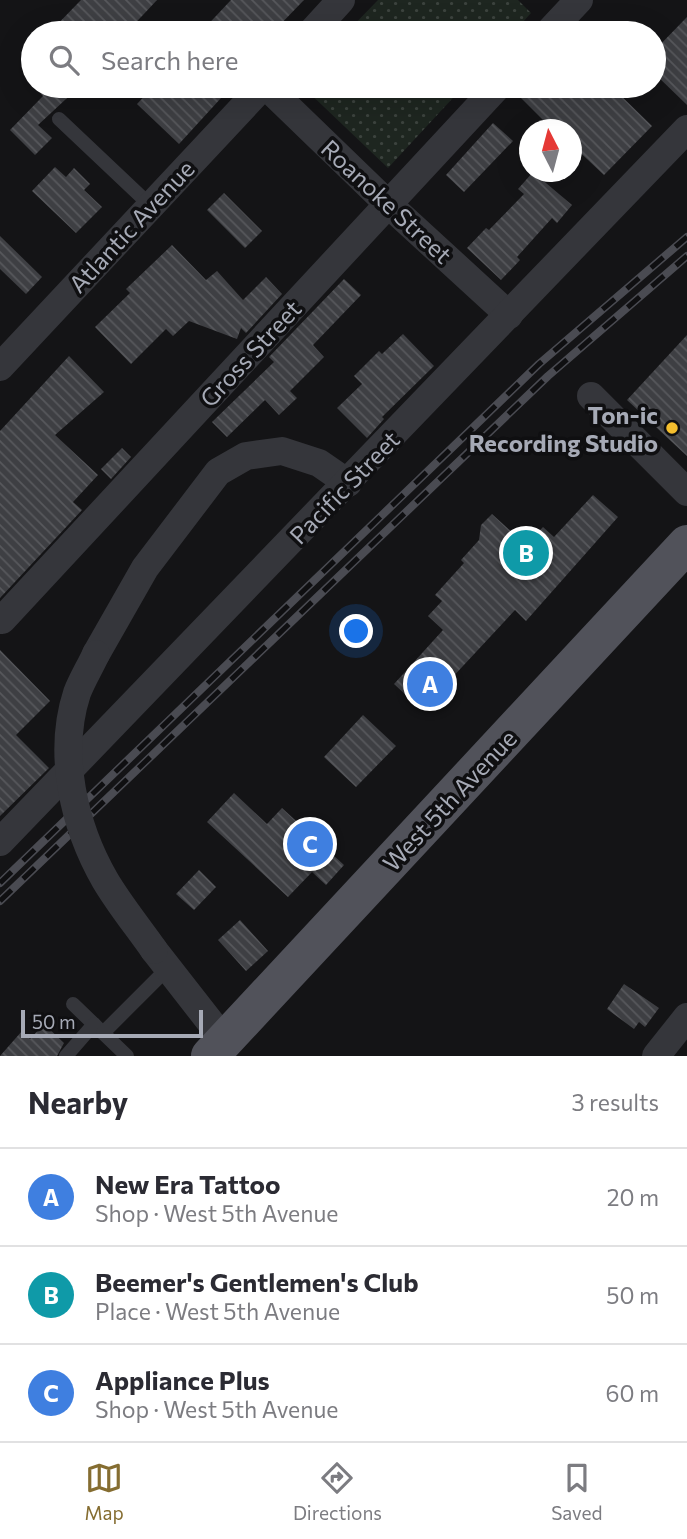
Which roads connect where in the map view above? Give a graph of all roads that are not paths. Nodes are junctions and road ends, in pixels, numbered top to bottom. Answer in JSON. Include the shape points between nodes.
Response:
{"nodes":[{"id":1,"x":341,"y":0,"type":"edge"},
{"id":2,"x":579,"y":0,"type":"edge"},
{"id":3,"x":322,"y":21,"type":"edge"},
{"id":4,"x":559,"y":21,"type":"edge"},
{"id":5,"x":254,"y":98,"type":"edge"},
{"id":6,"x":278,"y":98,"type":"edge"},
{"id":7,"x":487,"y":98,"type":"edge"},
{"id":8,"x":59,"y":119,"type":"dead end"},
{"id":9,"x":687,"y":129,"type":"edge"},
{"id":10,"x":388,"y":204,"type":"junction"},
{"id":11,"x":151,"y":206,"type":"junction"},
{"id":12,"x":509,"y":315,"type":"junction"},
{"id":13,"x":0,"y":367,"type":"edge"},
{"id":14,"x":592,"y":396,"type":"dead end"},
{"id":15,"x":348,"y":484,"type":"junction"},
{"id":16,"x":687,"y":492,"type":"edge"},
{"id":17,"x":687,"y":544,"type":"edge"},
{"id":18,"x":1,"y":620,"type":"edge"},
{"id":19,"x":0,"y":842,"type":"edge"},
{"id":20,"x":161,"y":959,"type":"junction"},
{"id":21,"x":73,"y":1004,"type":"dead end"},
{"id":22,"x":687,"y":1017,"type":"edge"},
{"id":23,"x":98,"y":1029,"type":"junction"},
{"id":24,"x":217,"y":1049,"type":"edge"},
{"id":25,"x":109,"y":1050,"type":"edge"},
{"id":26,"x":66,"y":1056,"type":"edge"},
{"id":27,"x":127,"y":1056,"type":"edge"},
{"id":28,"x":656,"y":1056,"type":"edge"}],
"edges":[{"from":1,"to":3,"type":"street"},
{"from":2,"to":4,"type":"street"},
{"from":5,"to":11,"type":"street","name":"Atlantic Avenue"},
{"from":6,"to":10,"type":"street","name":"Roanoke Street"},
{"from":7,"to":10,"type":"street","name":"Gross Street"},
{"from":8,"to":11,"type":"lane"},
{"from":9,"to":12,"type":"street","name":"Pacific Street"},
{"from":10,"to":12,"type":"street","name":"Roanoke Street"},
{"from":10,"to":18,"type":"street","name":"Gross Street"},
{"from":11,"to":13,"type":"street","name":"Atlantic Avenue"},
{"from":12,"to":15,"type":"street","name":"Pacific Street"},
{"from":14,"to":16,"type":"street"},
{"from":15,"to":19,"type":"street","name":"Pacific Street"},
{"from":15,"to":20,"type":"street","bridge":true,"via":[[320,463],[282,451],[246,456],[219,472],[145,568],[77,694],[69,759],[85,840],[105,881]]},
{"from":17,"to":24,"type":"main road","name":"West 5th Avenue"},
{"from":20,"to":23,"type":"lane"},
{"from":20,"to":24,"type":"street"},
{"from":21,"to":23,"type":"lane"},
{"from":22,"to":28,"type":"street"},
{"from":23,"to":25,"type":"lane"},
{"from":23,"to":26,"type":"lane"},
{"from":25,"to":27,"type":"lane"}]}
